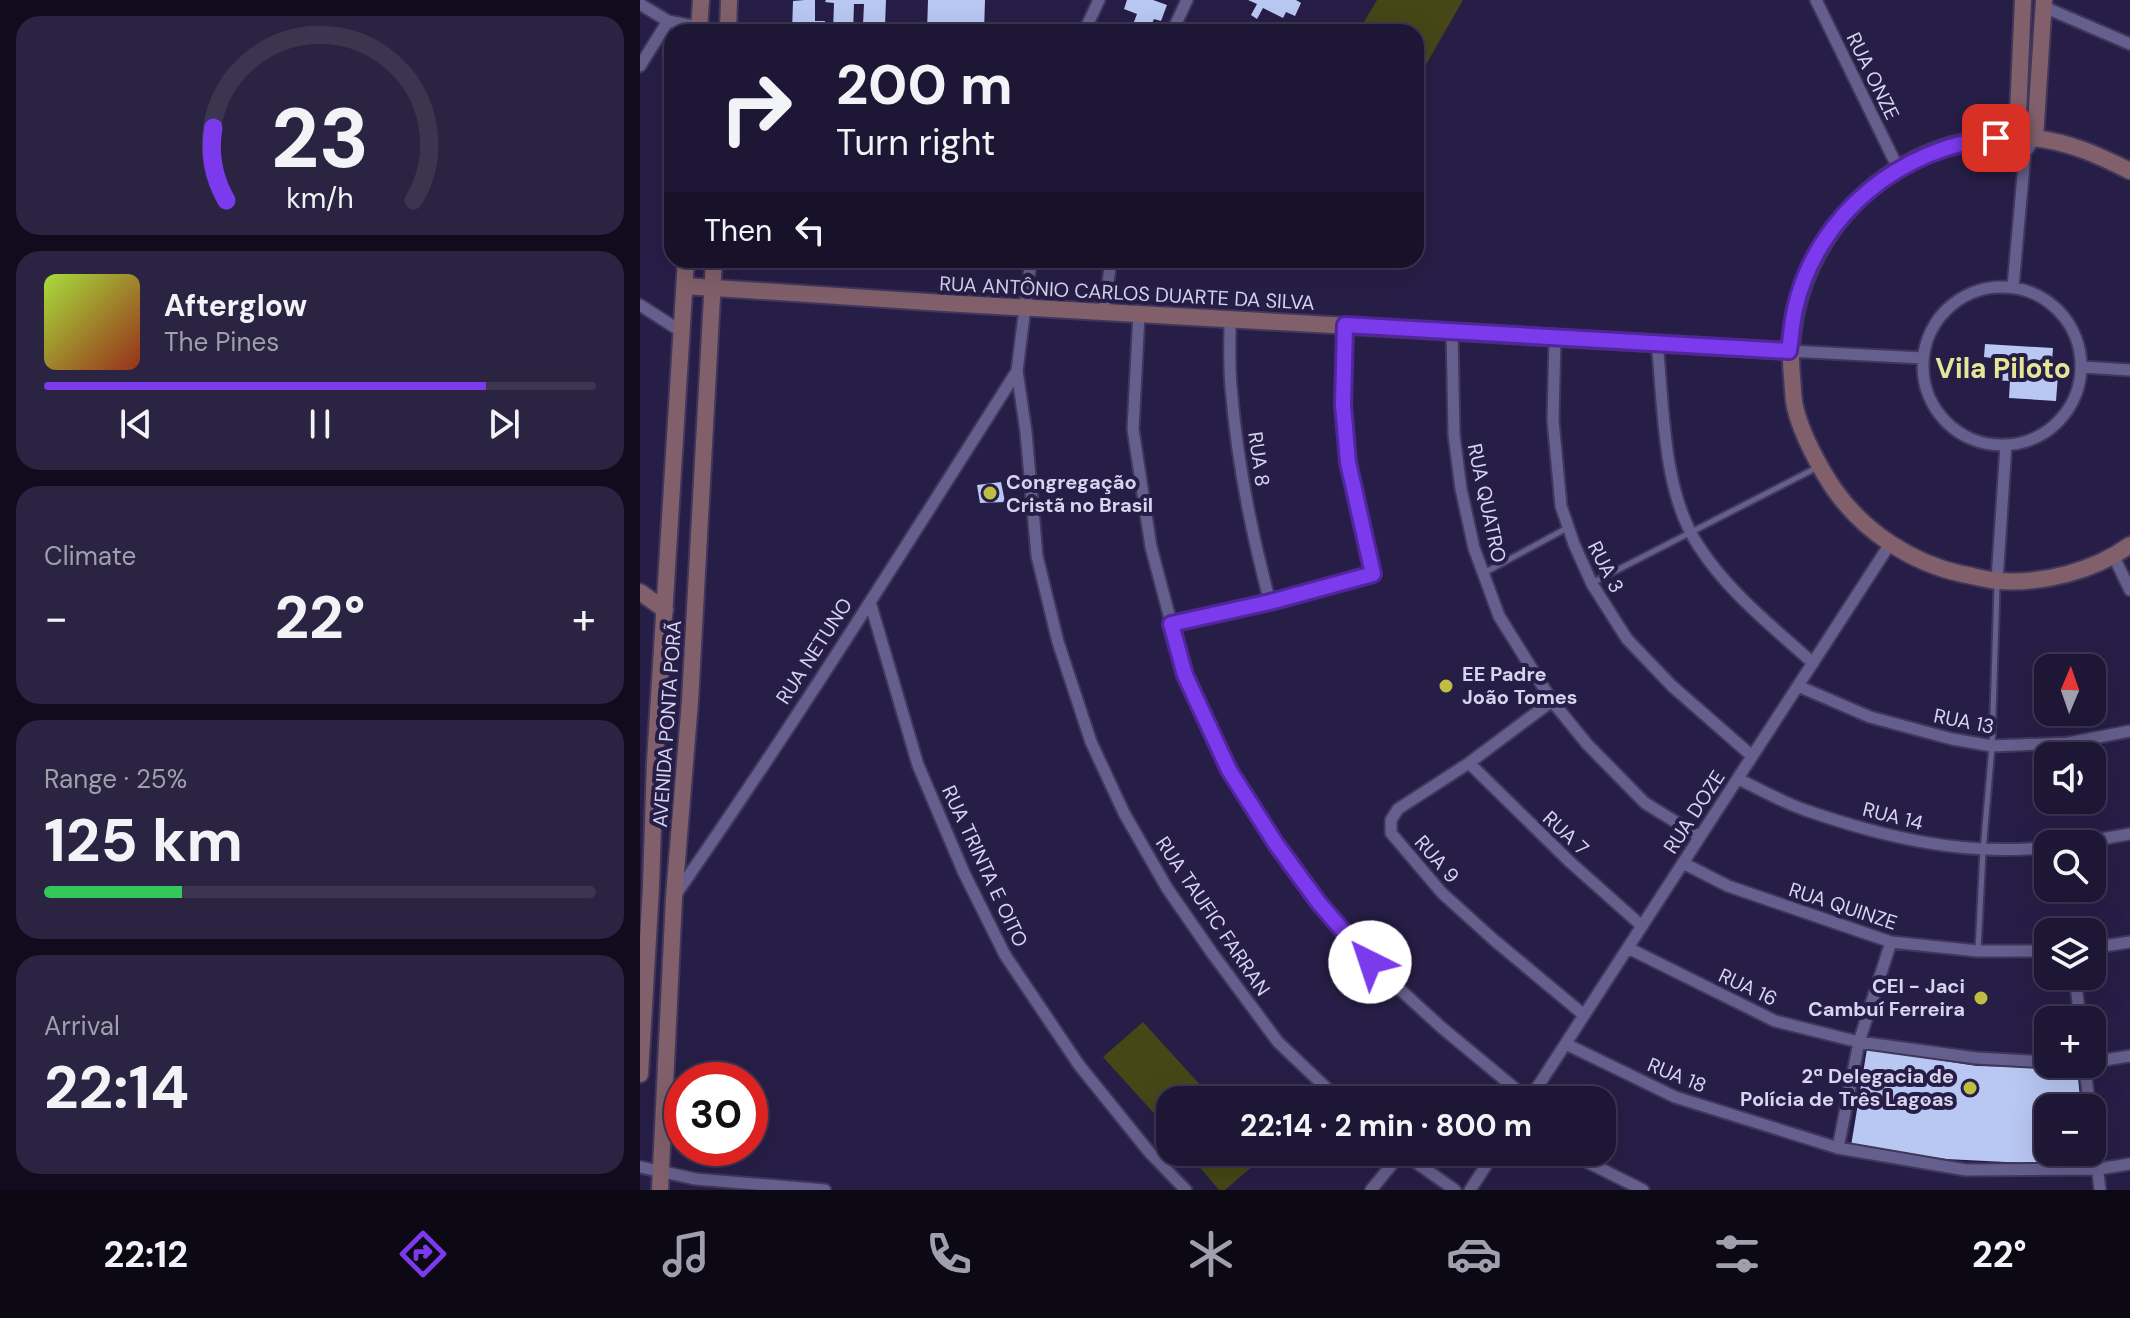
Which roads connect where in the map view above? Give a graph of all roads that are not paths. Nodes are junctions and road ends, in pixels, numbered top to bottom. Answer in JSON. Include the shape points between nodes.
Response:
{"nodes":[{"id":1,"x":701,"y":0,"type":"edge"},
{"id":2,"x":729,"y":0,"type":"edge"},
{"id":3,"x":1099,"y":0,"type":"edge"},
{"id":4,"x":1187,"y":0,"type":"edge"},
{"id":5,"x":1816,"y":0,"type":"edge"},
{"id":6,"x":2023,"y":0,"type":"edge"},
{"id":7,"x":640,"y":4,"type":"edge"},
{"id":8,"x":2044,"y":4,"type":"edge"},
{"id":9,"x":668,"y":21,"type":"junction"},
{"id":10,"x":666,"y":24,"type":"edge"},
{"id":11,"x":680,"y":24,"type":"edge"},
{"id":12,"x":699,"y":24,"type":"edge"},
{"id":13,"x":728,"y":24,"type":"edge"},
{"id":14,"x":1088,"y":24,"type":"edge"},
{"id":15,"x":1176,"y":24,"type":"edge"},
{"id":16,"x":664,"y":27,"type":"edge"},
{"id":17,"x":2130,"y":44,"type":"edge"},
{"id":18,"x":640,"y":66,"type":"edge"},
{"id":19,"x":2017,"y":137,"type":"junction"},
{"id":20,"x":2035,"y":138,"type":"junction"},
{"id":21,"x":2025,"y":153,"type":"junction"},
{"id":22,"x":1898,"y":168,"type":"junction"},
{"id":23,"x":2130,"y":171,"type":"edge"},
{"id":24,"x":686,"y":268,"type":"edge"},
{"id":25,"x":714,"y":268,"type":"edge"},
{"id":26,"x":1030,"y":268,"type":"edge"},
{"id":27,"x":1110,"y":268,"type":"edge"},
{"id":28,"x":685,"y":286,"type":"junction"},
{"id":29,"x":713,"y":287,"type":"junction"},
{"id":30,"x":2013,"y":287,"type":"junction"},
{"id":31,"x":640,"y":305,"type":"edge"},
{"id":32,"x":1026,"y":307,"type":"junction"},
{"id":33,"x":1104,"y":312,"type":"junction"},
{"id":34,"x":1139,"y":314,"type":"junction"},
{"id":35,"x":1230,"y":319,"type":"junction"},
{"id":36,"x":1345,"y":325,"type":"junction"},
{"id":37,"x":1452,"y":331,"type":"junction"},
{"id":38,"x":682,"y":332,"type":"junction"},
{"id":39,"x":1555,"y":337,"type":"junction"},
{"id":40,"x":1657,"y":343,"type":"junction"},
{"id":41,"x":1789,"y":351,"type":"junction"},
{"id":42,"x":1923,"y":358,"type":"junction"},
{"id":43,"x":2082,"y":367,"type":"junction"},
{"id":44,"x":2130,"y":370,"type":"edge"},
{"id":45,"x":1017,"y":371,"type":"junction"},
{"id":46,"x":2006,"y":445,"type":"junction"},
{"id":47,"x":1818,"y":467,"type":"junction"},
{"id":48,"x":1568,"y":528,"type":"junction"},
{"id":49,"x":1692,"y":532,"type":"junction"},
{"id":50,"x":1890,"y":544,"type":"junction"},
{"id":51,"x":2130,"y":545,"type":"edge"},
{"id":52,"x":2114,"y":557,"type":"junction"},
{"id":53,"x":1483,"y":573,"type":"junction"},
{"id":54,"x":1997,"y":581,"type":"junction"},
{"id":55,"x":1592,"y":584,"type":"junction"},
{"id":56,"x":2130,"y":590,"type":"edge"},
{"id":57,"x":640,"y":592,"type":"edge"},
{"id":58,"x":870,"y":602,"type":"junction"},
{"id":59,"x":1270,"y":602,"type":"junction"},
{"id":60,"x":665,"y":610,"type":"junction"},
{"id":61,"x":1171,"y":624,"type":"junction"},
{"id":62,"x":1813,"y":663,"type":"junction"},
{"id":63,"x":1798,"y":686,"type":"junction"},
{"id":64,"x":659,"y":700,"type":"junction"},
{"id":65,"x":690,"y":701,"type":"junction"},
{"id":66,"x":1552,"y":701,"type":"junction"},
{"id":67,"x":2130,"y":731,"type":"edge"},
{"id":68,"x":1992,"y":746,"type":"junction"},
{"id":69,"x":1752,"y":756,"type":"junction"},
{"id":70,"x":1469,"y":763,"type":"junction"},
{"id":71,"x":1738,"y":779,"type":"junction"},
{"id":72,"x":2130,"y":834,"type":"edge"},
{"id":73,"x":1700,"y":837,"type":"junction"},
{"id":74,"x":2106,"y":838,"type":"edge"},
{"id":75,"x":2034,"y":849,"type":"edge"},
{"id":76,"x":1983,"y":851,"type":"junction"},
{"id":77,"x":1683,"y":863,"type":"junction"},
{"id":78,"x":646,"y":883,"type":"edge"},
{"id":79,"x":674,"y":897,"type":"junction"},
{"id":80,"x":1642,"y":926,"type":"junction"},
{"id":81,"x":1891,"y":942,"type":"junction"},
{"id":82,"x":2130,"y":942,"type":"edge"},
{"id":83,"x":644,"y":943,"type":"edge"},
{"id":84,"x":2106,"y":946,"type":"edge"},
{"id":85,"x":1628,"y":948,"type":"junction"},
{"id":86,"x":1978,"y":951,"type":"junction"},
{"id":87,"x":2034,"y":951,"type":"edge"},
{"id":88,"x":1584,"y":1015,"type":"junction"},
{"id":89,"x":1859,"y":1042,"type":"junction"},
{"id":90,"x":1566,"y":1044,"type":"junction"},
{"id":91,"x":2130,"y":1056,"type":"edge"},
{"id":92,"x":2106,"y":1060,"type":"edge"},
{"id":93,"x":2034,"y":1061,"type":"edge"},
{"id":94,"x":640,"y":1074,"type":"edge"},
{"id":95,"x":1322,"y":1086,"type":"edge"},
{"id":96,"x":1512,"y":1086,"type":"edge"},
{"id":97,"x":1538,"y":1086,"type":"edge"},
{"id":98,"x":1838,"y":1148,"type":"junction"},
{"id":99,"x":2130,"y":1164,"type":"edge"},
{"id":100,"x":1391,"y":1166,"type":"edge"},
{"id":101,"x":1422,"y":1166,"type":"edge"},
{"id":102,"x":1486,"y":1166,"type":"edge"},
{"id":103,"x":1595,"y":1166,"type":"edge"},
{"id":104,"x":2098,"y":1166,"type":"edge"},
{"id":105,"x":640,"y":1167,"type":"edge"},
{"id":106,"x":2098,"y":1169,"type":"junction"},
{"id":107,"x":661,"y":1172,"type":"junction"},
{"id":108,"x":660,"y":1190,"type":"edge"},
{"id":109,"x":825,"y":1190,"type":"edge"},
{"id":110,"x":1186,"y":1190,"type":"edge"},
{"id":111,"x":1371,"y":1190,"type":"edge"},
{"id":112,"x":1455,"y":1190,"type":"edge"},
{"id":113,"x":1470,"y":1190,"type":"edge"},
{"id":114,"x":1643,"y":1190,"type":"edge"},
{"id":115,"x":2100,"y":1190,"type":"edge"}],
"edges":[{"from":1,"to":12,"type":"street"},
{"from":2,"to":13,"type":"street"},
{"from":3,"to":14,"type":"street"},
{"from":4,"to":15,"type":"street"},
{"from":5,"to":22,"type":"street","name":"RUA ONZE"},
{"from":6,"to":19,"type":"street"},
{"from":7,"to":9,"type":"street"},
{"from":8,"to":17,"type":"street"},
{"from":8,"to":20,"type":"street"},
{"from":9,"to":10,"type":"street"},
{"from":9,"to":11,"type":"street"},
{"from":16,"to":18,"type":"street"},
{"from":19,"to":20,"type":"street"},
{"from":19,"to":21,"type":"street"},
{"from":19,"to":22,"type":"street","via":[[1936,150]]},
{"from":20,"to":21,"type":"street"},
{"from":20,"to":23,"type":"street","via":[[2087,150]]},
{"from":21,"to":30,"type":"street"},
{"from":22,"to":41,"type":"street","via":[[1862,194],[1825,240],[1795,307]]},
{"from":24,"to":28,"type":"street","name":"AVENIDA PONTA PORÃ"},
{"from":25,"to":29,"type":"street","name":"AVENIDA PONTA PORÃ"},
{"from":26,"to":32,"type":"street","name":"RUA TAUFIC FARRAN"},
{"from":27,"to":33,"type":"street"},
{"from":28,"to":29,"type":"street","name":"RUA ANTÔNIO CARLOS DUARTE DA SILVA"},
{"from":28,"to":38,"type":"street","name":"AVENIDA PONTA PORÃ"},
{"from":29,"to":32,"type":"street","name":"RUA ANTÔNIO CARLOS DUARTE DA SILVA"},
{"from":29,"to":65,"type":"street","name":"AVENIDA PONTA PORÃ"},
{"from":30,"to":42,"type":"street","via":[[1987,288],[1964,297],[1944,313]]},
{"from":30,"to":43,"type":"street","via":[[2054,306],[2070,323]]},
{"from":31,"to":38,"type":"street"},
{"from":32,"to":33,"type":"street","name":"RUA ANTÔNIO CARLOS DUARTE DA SILVA"},
{"from":32,"to":45,"type":"street","name":"RUA TAUFIC FARRAN"},
{"from":33,"to":34,"type":"street","name":"RUA ANTÔNIO CARLOS DUARTE DA SILVA"},
{"from":34,"to":35,"type":"street","name":"RUA ANTÔNIO CARLOS DUARTE DA SILVA"},
{"from":34,"to":61,"type":"street","via":[[1133,429],[1151,547]]},
{"from":35,"to":36,"type":"street","name":"RUA ANTÔNIO CARLOS DUARTE DA SILVA"},
{"from":35,"to":59,"type":"street","name":"RUA 8","via":[[1230,386],[1241,465]]},
{"from":36,"to":37,"type":"street","name":"RUA ANTÔNIO CARLOS DUARTE DA SILVA"},
{"from":36,"to":59,"type":"street","via":[[1348,462],[1373,574]]},
{"from":37,"to":39,"type":"street","name":"RUA ANTÔNIO CARLOS DUARTE DA SILVA"},
{"from":37,"to":53,"type":"street","name":"RUA QUATRO","via":[[1454,435],[1461,489]]},
{"from":38,"to":60,"type":"street","name":"AVENIDA PONTA PORÃ"},
{"from":39,"to":40,"type":"street","name":"RUA ANTÔNIO CARLOS DUARTE DA SILVA"},
{"from":39,"to":48,"type":"street","name":"RUA 3","via":[[1553,420]]},
{"from":40,"to":41,"type":"street","name":"RUA ANTÔNIO CARLOS DUARTE DA SILVA"},
{"from":40,"to":49,"type":"street","via":[[1669,460]]},
{"from":41,"to":42,"type":"street","name":"RUA ANTÔNIO CARLOS DUARTE DA SILVA"},
{"from":41,"to":47,"type":"street","via":[[1795,408]]},
{"from":42,"to":46,"type":"street","via":[[1925,385],[1936,410],[1955,429],[1979,441]]},
{"from":43,"to":44,"type":"street"},
{"from":43,"to":46,"type":"street","via":[[2067,412],[2051,429]]},
{"from":45,"to":58,"type":"street","name":"RUA NETUNO"},
{"from":45,"to":95,"type":"street","name":"RUA TAUFIC FARRAN","via":[[1037,556],[1091,742],[1167,888],[1278,1042]]},
{"from":46,"to":54,"type":"street"},
{"from":47,"to":49,"type":"lane"},
{"from":47,"to":50,"type":"street","via":[[1847,507]]},
{"from":48,"to":53,"type":"lane"},
{"from":48,"to":55,"type":"street","name":"RUA 3"},
{"from":49,"to":55,"type":"lane"},
{"from":49,"to":62,"type":"street","via":[[1725,580]]},
{"from":50,"to":54,"type":"street","via":[[1941,569]]},
{"from":50,"to":62,"type":"street","name":"RUA DOZE"},
{"from":51,"to":52,"type":"street"},
{"from":52,"to":54,"type":"street","via":[[2077,571]]},
{"from":52,"to":56,"type":"street"},
{"from":53,"to":66,"type":"street","name":"RUA QUATRO","via":[[1499,616]]},
{"from":54,"to":68,"type":"lane"},
{"from":55,"to":69,"type":"street","name":"RUA 3","via":[[1627,639]]},
{"from":57,"to":60,"type":"street"},
{"from":58,"to":79,"type":"street","name":"RUA NETUNO"},
{"from":58,"to":110,"type":"street","name":"RUA TRINTA E OITO","via":[[918,765],[1005,955],[1079,1065]]},
{"from":59,"to":61,"type":"street"},
{"from":60,"to":64,"type":"street","name":"AVENIDA PONTA PORÃ"},
{"from":61,"to":96,"type":"street","via":[[1185,675],[1229,770],[1319,903],[1370,962]]},
{"from":62,"to":63,"type":"street","name":"RUA DOZE"},
{"from":63,"to":68,"type":"street","name":"RUA 13","via":[[1870,717]]},
{"from":63,"to":69,"type":"street","name":"RUA DOZE"},
{"from":64,"to":65,"type":"street"},
{"from":64,"to":78,"type":"street","name":"AVENIDA PONTA PORÃ"},
{"from":65,"to":79,"type":"street","name":"AVENIDA PONTA PORÃ"},
{"from":66,"to":70,"type":"street","name":"RUA 9"},
{"from":66,"to":73,"type":"street","name":"RUA QUATRO","via":[[1645,803]]},
{"from":67,"to":68,"type":"street","name":"RUA 13","via":[[2068,743]]},
{"from":68,"to":76,"type":"lane"},
{"from":69,"to":71,"type":"street","name":"RUA DOZE"},
{"from":70,"to":80,"type":"street","name":"RUA 7"},
{"from":70,"to":88,"type":"street","name":"RUA 9","via":[[1398,809],[1391,833],[1442,893]]},
{"from":71,"to":73,"type":"street","name":"RUA DOZE"},
{"from":71,"to":76,"type":"street","name":"RUA 14","via":[[1803,809],[1855,825]]},
{"from":72,"to":74,"type":"street"},
{"from":73,"to":77,"type":"street","name":"RUA DOZE"},
{"from":75,"to":76,"type":"street","name":"RUA 14"},
{"from":76,"to":86,"type":"lane"},
{"from":77,"to":80,"type":"street","name":"RUA DOZE"},
{"from":77,"to":81,"type":"street","name":"RUA QUINZE","via":[[1728,886]]},
{"from":78,"to":83,"type":"street","name":"AVENIDA PONTA PORÃ"},
{"from":79,"to":83,"type":"street","name":"RUA NETUNO"},
{"from":79,"to":107,"type":"street","name":"AVENIDA PONTA PORÃ"},
{"from":80,"to":85,"type":"street","name":"RUA DOZE"},
{"from":81,"to":86,"type":"street","name":"RUA QUINZE"},
{"from":81,"to":89,"type":"street"},
{"from":82,"to":84,"type":"street"},
{"from":83,"to":94,"type":"street","name":"AVENIDA PONTA PORÃ"},
{"from":85,"to":88,"type":"street","name":"RUA DOZE"},
{"from":85,"to":89,"type":"street","name":"RUA 16","via":[[1775,1021]]},
{"from":86,"to":87,"type":"street","name":"RUA QUINZE"},
{"from":88,"to":90,"type":"street","name":"RUA DOZE"},
{"from":89,"to":93,"type":"street","name":"RUA 16"},
{"from":89,"to":98,"type":"street"},
{"from":90,"to":97,"type":"street","name":"RUA DOZE"},
{"from":90,"to":98,"type":"street","name":"RUA 18","via":[[1675,1097]]},
{"from":91,"to":92,"type":"street"},
{"from":98,"to":106,"type":"street","name":"RUA 18","via":[[1966,1170]]},
{"from":99,"to":106,"type":"street","name":"RUA 18"},
{"from":100,"to":111,"type":"street"},
{"from":101,"to":112,"type":"street"},
{"from":102,"to":113,"type":"street"},
{"from":103,"to":114,"type":"street"},
{"from":104,"to":106,"type":"street"},
{"from":105,"to":107,"type":"street"},
{"from":106,"to":115,"type":"street"},
{"from":107,"to":108,"type":"street","name":"AVENIDA PONTA PORÃ"},
{"from":107,"to":109,"type":"street"}]}
